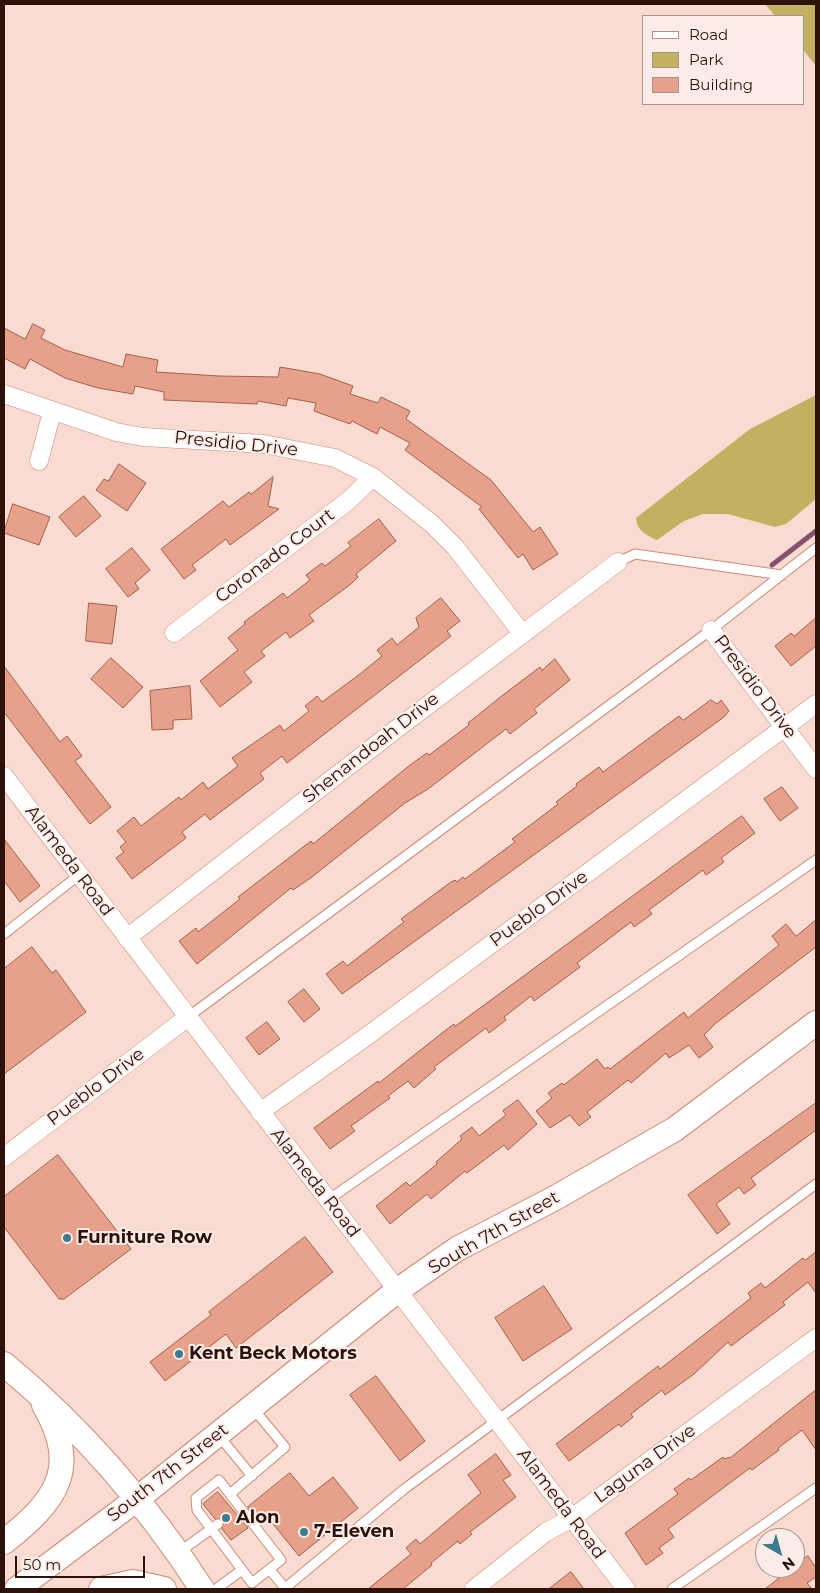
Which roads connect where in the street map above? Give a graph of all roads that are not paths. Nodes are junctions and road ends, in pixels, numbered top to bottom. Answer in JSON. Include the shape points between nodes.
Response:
{"nodes":[{"id":1,"x":4,"y":394,"type":"edge"},
{"id":2,"x":52,"y":412,"type":"junction"},
{"id":3,"x":39,"y":461,"type":"dead end"},
{"id":4,"x":373,"y":477,"type":"junction"},
{"id":5,"x":816,"y":548,"type":"edge"},
{"id":6,"x":618,"y":562,"type":"joint"},
{"id":7,"x":782,"y":574,"type":"junction"},
{"id":8,"x":711,"y":630,"type":"junction"},
{"id":9,"x":174,"y":633,"type":"dead end"},
{"id":10,"x":522,"y":633,"type":"junction"},
{"id":11,"x":816,"y":704,"type":"edge"},
{"id":12,"x":785,"y":728,"type":"junction"},
{"id":13,"x":816,"y":769,"type":"edge"},
{"id":14,"x":4,"y":776,"type":"edge"},
{"id":15,"x":816,"y":860,"type":"edge"},
{"id":16,"x":79,"y":875,"type":"junction"},
{"id":17,"x":4,"y":934,"type":"edge"},
{"id":18,"x":127,"y":938,"type":"junction"},
{"id":19,"x":188,"y":1016,"type":"junction"},
{"id":20,"x":816,"y":1023,"type":"edge"},
{"id":21,"x":260,"y":1112,"type":"junction"},
{"id":22,"x":4,"y":1158,"type":"edge"},
{"id":23,"x":816,"y":1184,"type":"edge"},
{"id":24,"x":328,"y":1200,"type":"junction"},
{"id":25,"x":398,"y":1290,"type":"junction"},
{"id":26,"x":816,"y":1338,"type":"edge"},
{"id":27,"x":4,"y":1364,"type":"edge"},
{"id":28,"x":36,"y":1390,"type":"junction"},
{"id":29,"x":252,"y":1406,"type":"junction"},
{"id":30,"x":498,"y":1421,"type":"junction"},
{"id":31,"x":218,"y":1434,"type":"junction"},
{"id":32,"x":252,"y":1476,"type":"junction"},
{"id":33,"x":816,"y":1488,"type":"edge"},
{"id":34,"x":230,"y":1494,"type":"junction"},
{"id":35,"x":137,"y":1499,"type":"junction"},
{"id":36,"x":572,"y":1518,"type":"junction"},
{"id":37,"x":215,"y":1526,"type":"junction"},
{"id":38,"x":4,"y":1542,"type":"edge"},
{"id":39,"x":178,"y":1554,"type":"junction"},
{"id":40,"x":242,"y":1570,"type":"junction"},
{"id":41,"x":270,"y":1570,"type":"junction"},
{"id":42,"x":18,"y":1589,"type":"edge"},
{"id":43,"x":101,"y":1589,"type":"edge"},
{"id":44,"x":164,"y":1589,"type":"edge"},
{"id":45,"x":202,"y":1589,"type":"edge"},
{"id":46,"x":216,"y":1589,"type":"edge"},
{"id":47,"x":285,"y":1589,"type":"edge"},
{"id":48,"x":474,"y":1589,"type":"edge"},
{"id":49,"x":626,"y":1589,"type":"edge"},
{"id":50,"x":672,"y":1589,"type":"edge"}],
"edges":[{"from":1,"to":2,"type":"street","name":"Presidio Drive"},
{"from":2,"to":3,"type":"street"},
{"from":2,"to":4,"type":"street","name":"Presidio Drive","via":[[116,432],[264,444],[306,452],[335,458]]},
{"from":4,"to":9,"type":"street","name":"Coronado Court","via":[[348,501]]},
{"from":4,"to":10,"type":"street","name":"Presidio Drive","via":[[432,524],[455,547]]},
{"from":5,"to":7,"type":"lane"},
{"from":6,"to":7,"type":"lane","via":[[635,554]]},
{"from":6,"to":10,"type":"street","name":"Shenandoah Drive"},
{"from":7,"to":8,"type":"lane"},
{"from":8,"to":12,"type":"street","name":"Presidio Drive"},
{"from":8,"to":19,"type":"lane"},
{"from":10,"to":18,"type":"street","name":"Shenandoah Drive"},
{"from":11,"to":12,"type":"street","name":"Pueblo Drive"},
{"from":12,"to":13,"type":"street","name":"Presidio Drive"},
{"from":12,"to":21,"type":"street","name":"Pueblo Drive"},
{"from":14,"to":16,"type":"street","name":"Alameda Road"},
{"from":15,"to":24,"type":"lane"},
{"from":16,"to":17,"type":"lane"},
{"from":16,"to":18,"type":"street","name":"Alameda Road"},
{"from":18,"to":19,"type":"street","name":"Alameda Road"},
{"from":19,"to":21,"type":"street","name":"Alameda Road"},
{"from":19,"to":22,"type":"street","name":"Pueblo Drive"},
{"from":20,"to":25,"type":"main road","name":"South 7th Street","via":[[675,1130],[457,1250]]},
{"from":21,"to":24,"type":"street","name":"Alameda Road"},
{"from":23,"to":30,"type":"lane"},
{"from":24,"to":25,"type":"street","name":"Alameda Road"},
{"from":25,"to":29,"type":"main road","name":"South 7th Street"},
{"from":25,"to":30,"type":"street","name":"Alameda Road"},
{"from":26,"to":36,"type":"street","name":"Laguna Drive"},
{"from":27,"to":28,"type":"main road"},
{"from":28,"to":35,"type":"main road","via":[[89,1442]]},
{"from":28,"to":38,"type":"main road","via":[[55,1424],[63,1452],[59,1482],[45,1504]]},
{"from":29,"to":31,"type":"main road","name":"South 7th Street"},
{"from":29,"to":32,"type":"lane","via":[[286,1447]]},
{"from":30,"to":36,"type":"street","name":"Alameda Road"},
{"from":30,"to":47,"type":"lane","via":[[403,1490]]},
{"from":31,"to":32,"type":"lane"},
{"from":31,"to":35,"type":"main road","name":"South 7th Street"},
{"from":32,"to":34,"type":"lane"},
{"from":33,"to":50,"type":"lane"},
{"from":34,"to":37,"type":"lane","via":[[219,1480],[196,1498],[197,1510]]},
{"from":34,"to":41,"type":"lane","via":[[237,1509],[281,1560]]},
{"from":35,"to":39,"type":"main road"},
{"from":35,"to":42,"type":"main road","name":"South 7th Street"},
{"from":36,"to":48,"type":"street","name":"Laguna Drive","via":[[546,1532]]},
{"from":36,"to":49,"type":"street","name":"Alameda Road"},
{"from":37,"to":39,"type":"lane"},
{"from":37,"to":40,"type":"lane"},
{"from":39,"to":45,"type":"main road"},
{"from":40,"to":41,"type":"lane","via":[[252,1583]]},
{"from":40,"to":46,"type":"lane"},
{"from":41,"to":47,"type":"lane"},
{"from":43,"to":44,"type":"main road","via":[[133,1582]]}]}
